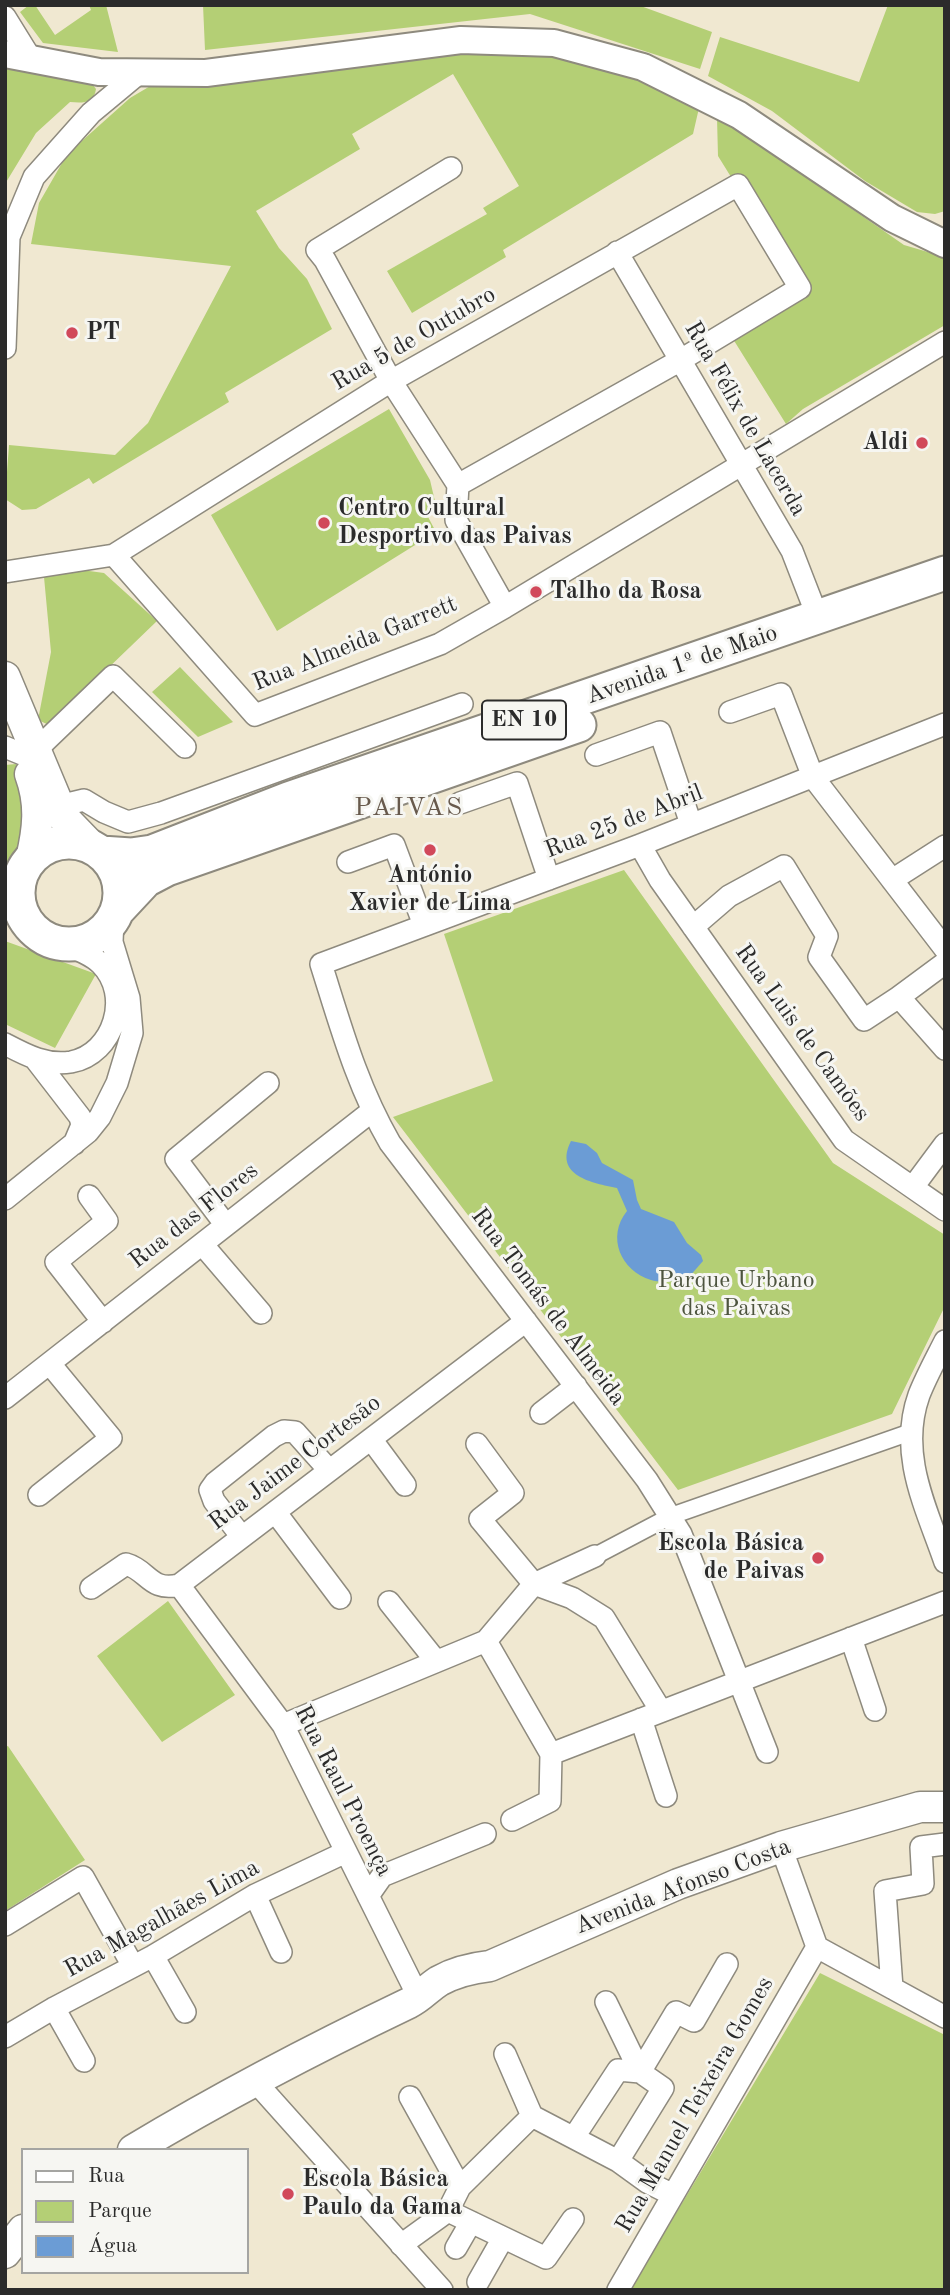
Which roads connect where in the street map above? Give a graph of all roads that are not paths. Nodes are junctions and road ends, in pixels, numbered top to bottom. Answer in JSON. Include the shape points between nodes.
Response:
{"nodes":[{"id":1,"x":5,"y":17,"type":"edge"},
{"id":2,"x":18,"y":56,"type":"edge"},
{"id":3,"x":138,"y":74,"type":"junction"},
{"id":4,"x":451,"y":168,"type":"dead end"},
{"id":5,"x":945,"y":225,"type":"edge"},
{"id":6,"x":911,"y":226,"type":"junction"},
{"id":7,"x":945,"y":243,"type":"edge"},
{"id":8,"x":617,"y":252,"type":"junction"},
{"id":9,"x":6,"y":336,"type":"edge"},
{"id":10,"x":945,"y":342,"type":"edge"},
{"id":11,"x":680,"y":361,"type":"junction"},
{"id":12,"x":391,"y":381,"type":"junction"},
{"id":13,"x":742,"y":463,"type":"junction"},
{"id":14,"x":458,"y":485,"type":"junction"},
{"id":15,"x":114,"y":555,"type":"junction"},
{"id":16,"x":5,"y":572,"type":"edge"},
{"id":17,"x":945,"y":573,"type":"edge"},
{"id":18,"x":945,"y":596,"type":"edge"},
{"id":19,"x":505,"y":607,"type":"junction"},
{"id":20,"x":818,"y":618,"type":"junction"},
{"id":21,"x":5,"y":677,"type":"edge"},
{"id":22,"x":462,"y":704,"type":"dead end"},
{"id":23,"x":730,"y":712,"type":"dead end"},
{"id":24,"x":6,"y":716,"type":"edge"},
{"id":25,"x":945,"y":724,"type":"edge"},
{"id":26,"x":185,"y":747,"type":"dead end"},
{"id":27,"x":21,"y":751,"type":"edge"},
{"id":28,"x":597,"y":755,"type":"dead end"},
{"id":29,"x":813,"y":777,"type":"junction"},
{"id":30,"x":460,"y":803,"type":"dead end"},
{"id":31,"x":59,"y":806,"type":"junction"},
{"id":32,"x":691,"y":824,"type":"junction"},
{"id":33,"x":640,"y":845,"type":"junction"},
{"id":34,"x":945,"y":846,"type":"edge"},
{"id":35,"x":96,"y":850,"type":"junction"},
{"id":36,"x":348,"y":862,"type":"dead end"},
{"id":37,"x":20,"y":872,"type":"edge"},
{"id":38,"x":549,"y":879,"type":"junction"},
{"id":39,"x":892,"y":880,"type":"junction"},
{"id":40,"x":115,"y":915,"type":"junction"},
{"id":41,"x":424,"y":925,"type":"junction"},
{"id":42,"x":693,"y":927,"type":"junction"},
{"id":43,"x":5,"y":930,"type":"edge"},
{"id":44,"x":52,"y":940,"type":"junction"},
{"id":45,"x":945,"y":949,"type":"edge"},
{"id":46,"x":945,"y":963,"type":"edge"},
{"id":47,"x":321,"y":964,"type":"joint"},
{"id":48,"x":899,"y":997,"type":"junction"},
{"id":49,"x":5,"y":1044,"type":"edge"},
{"id":50,"x":945,"y":1049,"type":"edge"},
{"id":51,"x":36,"y":1060,"type":"junction"},
{"id":52,"x":268,"y":1083,"type":"dead end"},
{"id":53,"x":372,"y":1111,"type":"junction"},
{"id":54,"x":945,"y":1144,"type":"edge"},
{"id":55,"x":73,"y":1146,"type":"junction"},
{"id":56,"x":913,"y":1188,"type":"junction"},
{"id":57,"x":89,"y":1196,"type":"dead end"},
{"id":58,"x":5,"y":1199,"type":"edge"},
{"id":59,"x":945,"y":1210,"type":"edge"},
{"id":60,"x":225,"y":1224,"type":"junction"},
{"id":61,"x":202,"y":1244,"type":"junction"},
{"id":62,"x":261,"y":1313,"type":"dead end"},
{"id":63,"x":526,"y":1321,"type":"junction"},
{"id":64,"x":103,"y":1322,"type":"junction"},
{"id":65,"x":945,"y":1341,"type":"edge"},
{"id":66,"x":50,"y":1364,"type":"junction"},
{"id":67,"x":576,"y":1386,"type":"junction"},
{"id":68,"x":5,"y":1398,"type":"edge"},
{"id":69,"x":541,"y":1413,"type":"dead end"},
{"id":70,"x":911,"y":1432,"type":"junction"},
{"id":71,"x":371,"y":1439,"type":"junction"},
{"id":72,"x":477,"y":1444,"type":"dead end"},
{"id":73,"x":329,"y":1470,"type":"junction"},
{"id":74,"x":405,"y":1485,"type":"dead end"},
{"id":75,"x":39,"y":1495,"type":"dead end"},
{"id":76,"x":276,"y":1513,"type":"junction"},
{"id":77,"x":671,"y":1516,"type":"junction"},
{"id":78,"x":242,"y":1537,"type":"junction"},
{"id":79,"x":594,"y":1556,"type":"joint"},
{"id":80,"x":945,"y":1562,"type":"edge"},
{"id":81,"x":534,"y":1584,"type":"junction"},
{"id":82,"x":178,"y":1585,"type":"junction"},
{"id":83,"x":90,"y":1588,"type":"dead end"},
{"id":84,"x":340,"y":1598,"type":"dead end"},
{"id":85,"x":389,"y":1602,"type":"dead end"},
{"id":86,"x":945,"y":1602,"type":"edge"},
{"id":87,"x":851,"y":1638,"type":"junction"},
{"id":88,"x":486,"y":1641,"type":"junction"},
{"id":89,"x":436,"y":1661,"type":"junction"},
{"id":90,"x":738,"y":1681,"type":"junction"},
{"id":91,"x":875,"y":1710,"type":"dead end"},
{"id":92,"x":651,"y":1715,"type":"junction"},
{"id":93,"x":283,"y":1725,"type":"junction"},
{"id":94,"x":767,"y":1752,"type":"dead end"},
{"id":95,"x":551,"y":1754,"type":"junction"},
{"id":96,"x":666,"y":1796,"type":"dead end"},
{"id":97,"x":936,"y":1801,"type":"edge"},
{"id":98,"x":512,"y":1820,"type":"dead end"},
{"id":99,"x":485,"y":1834,"type":"dead end"},
{"id":100,"x":945,"y":1844,"type":"edge"},
{"id":101,"x":781,"y":1847,"type":"junction"},
{"id":102,"x":346,"y":1852,"type":"junction"},
{"id":103,"x":255,"y":1895,"type":"junction"},
{"id":104,"x":368,"y":1896,"type":"junction"},
{"id":105,"x":5,"y":1925,"type":"edge"},
{"id":106,"x":817,"y":1947,"type":"junction"},
{"id":107,"x":281,"y":1951,"type":"dead end"},
{"id":108,"x":153,"y":1956,"type":"junction"},
{"id":109,"x":727,"y":1964,"type":"dead end"},
{"id":110,"x":133,"y":1966,"type":"junction"},
{"id":111,"x":892,"y":1988,"type":"junction"},
{"id":112,"x":419,"y":1998,"type":"junction"},
{"id":113,"x":606,"y":2002,"type":"dead end"},
{"id":114,"x":54,"y":2008,"type":"junction"},
{"id":115,"x":185,"y":2012,"type":"dead end"},
{"id":116,"x":945,"y":2017,"type":"edge"},
{"id":117,"x":5,"y":2037,"type":"edge"},
{"id":118,"x":505,"y":2054,"type":"dead end"},
{"id":119,"x":84,"y":2061,"type":"dead end"},
{"id":120,"x":640,"y":2072,"type":"junction"},
{"id":121,"x":254,"y":2080,"type":"junction"},
{"id":122,"x":410,"y":2097,"type":"dead end"},
{"id":123,"x":532,"y":2116,"type":"junction"},
{"id":124,"x":574,"y":2137,"type":"junction"},
{"id":125,"x":136,"y":2148,"type":"edge"},
{"id":126,"x":618,"y":2161,"type":"junction"},
{"id":127,"x":460,"y":2187,"type":"junction"},
{"id":128,"x":673,"y":2195,"type":"junction"},
{"id":129,"x":448,"y":2211,"type":"junction"},
{"id":130,"x":573,"y":2219,"type":"dead end"},
{"id":131,"x":471,"y":2222,"type":"junction"},
{"id":132,"x":21,"y":2233,"type":"edge"},
{"id":133,"x":503,"y":2238,"type":"junction"},
{"id":134,"x":401,"y":2245,"type":"junction"},
{"id":135,"x":456,"y":2248,"type":"dead end"},
{"id":136,"x":5,"y":2253,"type":"edge"},
{"id":137,"x":478,"y":2282,"type":"dead end"},
{"id":138,"x":442,"y":2290,"type":"edge"},
{"id":139,"x":618,"y":2290,"type":"edge"}],
"edges":[{"from":1,"to":2,"type":"street"},
{"from":2,"to":3,"type":"street","via":[[99,72]]},
{"from":3,"to":6,"type":"street","via":[[206,73],[461,40],[554,43],[643,67],[739,115],[892,218]]},
{"from":3,"to":9,"type":"street","via":[[92,113],[34,177],[9,237]]},
{"from":4,"to":12,"type":"street","via":[[317,250]]},
{"from":5,"to":6,"type":"street"},
{"from":6,"to":7,"type":"street"},
{"from":8,"to":11,"type":"street","name":"Rua Félix de Lacerda"},
{"from":8,"to":11,"type":"street","name":"Rua 5 de Outubro","via":[[738,185],[800,288]]},
{"from":8,"to":12,"type":"street","name":"Rua 5 de Outubro"},
{"from":10,"to":13,"type":"street","name":"Rua Almeida Garrett"},
{"from":11,"to":13,"type":"street","name":"Rua Félix de Lacerda"},
{"from":11,"to":14,"type":"street"},
{"from":12,"to":14,"type":"street"},
{"from":12,"to":15,"type":"street","name":"Rua 5 de Outubro"},
{"from":13,"to":19,"type":"street","name":"Rua Almeida Garrett"},
{"from":13,"to":20,"type":"street","name":"Rua Félix de Lacerda","via":[[792,551]]},
{"from":14,"to":19,"type":"street","via":[[456,520]]},
{"from":15,"to":16,"type":"street","name":"Rua 5 de Outubro"},
{"from":15,"to":19,"type":"street","name":"Rua Almeida Garrett","via":[[255,715],[440,644]]},
{"from":17,"to":20,"type":"main road","name":"Avenida 1º de Maio","number":"EN 10"},
{"from":18,"to":40,"type":"main road","name":"Avenida 1º de Maio","number":"EN 10","via":[[180,863],[146,880]]},
{"from":20,"to":35,"type":"main road","name":"Avenida 1º de Maio","number":"EN 10","via":[[288,799],[152,852],[131,855]]},
{"from":21,"to":27,"type":"main road"},
{"from":22,"to":31,"type":"street","via":[[128,822],[83,800]]},
{"from":23,"to":29,"type":"street","via":[[781,694]]},
{"from":24,"to":27,"type":"main road"},
{"from":25,"to":29,"type":"street","name":"Rua 25 de Abril"},
{"from":26,"to":27,"type":"street","via":[[113,676]]},
{"from":27,"to":31,"type":"main road"},
{"from":27,"to":37,"type":"main road","via":[[36,791],[38,824]]},
{"from":28,"to":32,"type":"street","via":[[660,732]]},
{"from":29,"to":32,"type":"street","name":"Rua 25 de Abril"},
{"from":29,"to":39,"type":"street"},
{"from":30,"to":38,"type":"street","via":[[517,783]]},
{"from":31,"to":35,"type":"main road","via":[[72,829]]},
{"from":32,"to":33,"type":"street","name":"Rua 25 de Abril"},
{"from":33,"to":38,"type":"street","name":"Rua 25 de Abril"},
{"from":33,"to":42,"type":"street","name":"Rua Luis de Camões"},
{"from":34,"to":39,"type":"street"},
{"from":35,"to":37,"type":"main road","number":"EN 10","via":[[61,843],[40,851]]},
{"from":35,"to":40,"type":"main road","via":[[118,878],[120,900]]},
{"from":36,"to":41,"type":"street","via":[[394,845]]},
{"from":37,"to":44,"type":"main road","via":[[18,894],[24,917]]},
{"from":38,"to":41,"type":"street","name":"Rua 25 de Abril"},
{"from":39,"to":45,"type":"street"},
{"from":40,"to":44,"type":"main road","number":"EN 10","via":[[107,928],[88,941]]},
{"from":40,"to":55,"type":"street","via":[[112,942],[129,998],[132,1032],[117,1083],[100,1117]]},
{"from":41,"to":47,"type":"street","name":"Rua 25 de Abril"},
{"from":42,"to":48,"type":"street","via":[[729,897],[784,866],[827,936],[819,957],[864,1020]]},
{"from":42,"to":56,"type":"street","name":"Rua Luis de Camões","via":[[844,1140]]},
{"from":43,"to":44,"type":"main road","number":"EN 10"},
{"from":44,"to":51,"type":"street","via":[[90,956],[108,974],[116,992],[114,1024],[97,1049],[84,1057],[58,1063]]},
{"from":46,"to":48,"type":"street"},
{"from":47,"to":53,"type":"street","name":"Rua Tomás de Almeida"},
{"from":48,"to":50,"type":"street"},
{"from":49,"to":51,"type":"street"},
{"from":51,"to":55,"type":"street","via":[[80,1117],[82,1125]]},
{"from":52,"to":60,"type":"street","via":[[176,1159]]},
{"from":53,"to":60,"type":"street","name":"Rua das Flores"},
{"from":53,"to":63,"type":"street","name":"Rua Tomás de Almeida","via":[[390,1143]]},
{"from":54,"to":56,"type":"street"},
{"from":55,"to":58,"type":"street"},
{"from":56,"to":59,"type":"street","name":"Rua Luis de Camões"},
{"from":57,"to":64,"type":"street","via":[[107,1221],[56,1262]]},
{"from":60,"to":61,"type":"street","name":"Rua das Flores"},
{"from":61,"to":62,"type":"street"},
{"from":61,"to":64,"type":"street","name":"Rua das Flores"},
{"from":63,"to":67,"type":"street","name":"Rua Tomás de Almeida"},
{"from":63,"to":71,"type":"street","name":"Rua Jaime Cortesão"},
{"from":64,"to":66,"type":"street","name":"Rua das Flores"},
{"from":65,"to":70,"type":"street","via":[[919,1395]]},
{"from":66,"to":68,"type":"street","name":"Rua das Flores"},
{"from":66,"to":75,"type":"street","via":[[111,1438]]},
{"from":67,"to":69,"type":"street"},
{"from":67,"to":77,"type":"street","name":"Rua Tomás de Almeida"},
{"from":70,"to":77,"type":"street"},
{"from":70,"to":80,"type":"street","via":[[914,1473]]},
{"from":71,"to":73,"type":"street","name":"Rua Jaime Cortesão"},
{"from":71,"to":74,"type":"street"},
{"from":72,"to":81,"type":"street","via":[[513,1493],[480,1520]]},
{"from":73,"to":76,"type":"street","name":"Rua Jaime Cortesão"},
{"from":73,"to":78,"type":"street","via":[[295,1432],[274,1436],[210,1490]]},
{"from":76,"to":78,"type":"street","name":"Rua Jaime Cortesão"},
{"from":76,"to":84,"type":"street"},
{"from":77,"to":79,"type":"street"},
{"from":77,"to":90,"type":"street","name":"Rua Tomás de Almeida"},
{"from":78,"to":82,"type":"street","name":"Rua Jaime Cortesão"},
{"from":79,"to":81,"type":"street"},
{"from":81,"to":88,"type":"street"},
{"from":81,"to":92,"type":"street","via":[[572,1598],[604,1618]]},
{"from":82,"to":83,"type":"street","via":[[157,1585],[126,1564]]},
{"from":82,"to":93,"type":"street","name":"Rua Raul Proença"},
{"from":85,"to":89,"type":"street"},
{"from":86,"to":87,"type":"street"},
{"from":87,"to":90,"type":"street"},
{"from":87,"to":91,"type":"street"},
{"from":88,"to":89,"type":"street"},
{"from":88,"to":95,"type":"street"},
{"from":89,"to":93,"type":"street"},
{"from":90,"to":92,"type":"street"},
{"from":90,"to":94,"type":"street","name":"Rua Tomás de Almeida"},
{"from":92,"to":95,"type":"street"},
{"from":92,"to":96,"type":"street"},
{"from":93,"to":102,"type":"street","name":"Rua Raul Proença"},
{"from":95,"to":98,"type":"street","via":[[550,1801]]},
{"from":97,"to":101,"type":"main road","name":"Avenida Afonso Costa"},
{"from":99,"to":104,"type":"street","via":[[382,1876]]},
{"from":100,"to":111,"type":"street","via":[[921,1847],[923,1884],[886,1891]]},
{"from":101,"to":106,"type":"street"},
{"from":101,"to":112,"type":"main road","name":"Avenida Afonso Costa","via":[[678,1884],[490,1966],[470,1968],[438,1982]]},
{"from":102,"to":103,"type":"street","name":"Rua Magalhães Lima"},
{"from":102,"to":104,"type":"street","name":"Rua Raul Proença"},
{"from":103,"to":107,"type":"street"},
{"from":103,"to":108,"type":"street","name":"Rua Magalhães Lima"},
{"from":104,"to":112,"type":"street","name":"Rua Raul Proença"},
{"from":105,"to":110,"type":"street","via":[[83,1877]]},
{"from":106,"to":111,"type":"street"},
{"from":106,"to":128,"type":"street","name":"Rua Manuel Teixeira Gomes"},
{"from":108,"to":110,"type":"street","name":"Rua Magalhães Lima"},
{"from":108,"to":115,"type":"street"},
{"from":109,"to":120,"type":"street","via":[[694,2021],[676,2012]]},
{"from":110,"to":114,"type":"street","name":"Rua Magalhães Lima"},
{"from":111,"to":116,"type":"street"},
{"from":112,"to":121,"type":"main road","name":"Avenida Afonso Costa"},
{"from":113,"to":120,"type":"street"},
{"from":114,"to":117,"type":"street","name":"Rua Magalhães Lima"},
{"from":114,"to":119,"type":"street"},
{"from":118,"to":123,"type":"street"},
{"from":120,"to":124,"type":"street","via":[[618,2070]]},
{"from":120,"to":126,"type":"street","via":[[663,2088]]},
{"from":121,"to":125,"type":"main road","name":"Avenida Afonso Costa"},
{"from":121,"to":134,"type":"street"},
{"from":122,"to":127,"type":"street"},
{"from":123,"to":124,"type":"street"},
{"from":123,"to":127,"type":"street"},
{"from":124,"to":126,"type":"street"},
{"from":126,"to":128,"type":"street"},
{"from":127,"to":129,"type":"street"},
{"from":128,"to":139,"type":"street","name":"Rua Manuel Teixeira Gomes"},
{"from":129,"to":131,"type":"street"},
{"from":129,"to":134,"type":"street"},
{"from":130,"to":133,"type":"street","via":[[546,2258]]},
{"from":131,"to":133,"type":"street"},
{"from":131,"to":135,"type":"street"},
{"from":132,"to":136,"type":"main road"},
{"from":133,"to":137,"type":"street"},
{"from":134,"to":138,"type":"street"}]}
